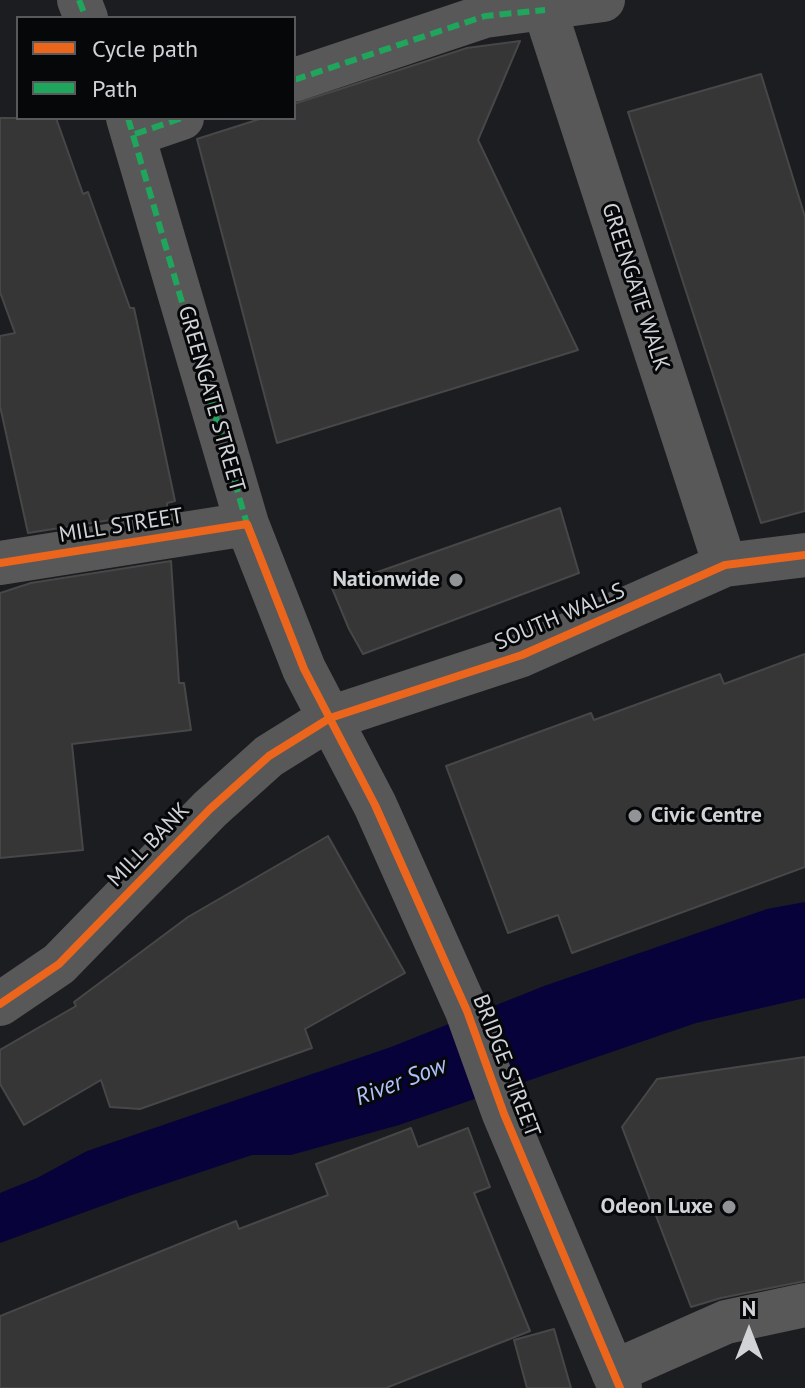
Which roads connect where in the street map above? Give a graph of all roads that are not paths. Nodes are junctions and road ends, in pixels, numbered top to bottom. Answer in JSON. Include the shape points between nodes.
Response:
{"nodes":[{"id":1,"x":603,"y":0,"type":"edge"},
{"id":2,"x":545,"y":10,"type":"junction"},
{"id":3,"x":296,"y":79,"type":"edge"},
{"id":4,"x":169,"y":120,"type":"edge"},
{"id":5,"x":131,"y":126,"type":"edge"},
{"id":6,"x":247,"y":524,"type":"junction"},
{"id":7,"x":805,"y":555,"type":"edge"},
{"id":8,"x":0,"y":563,"type":"edge"},
{"id":9,"x":725,"y":565,"type":"junction"},
{"id":10,"x":330,"y":718,"type":"junction"},
{"id":11,"x":0,"y":1004,"type":"edge"},
{"id":12,"x":805,"y":1305,"type":"edge"},
{"id":13,"x":616,"y":1380,"type":"edge"}],
"edges":[{"from":1,"to":2,"type":"street"},
{"from":2,"to":3,"type":"street","via":[[485,16]]},
{"from":2,"to":9,"type":"street","name":"GREENGATE WALK"},
{"from":4,"to":5,"type":"street"},
{"from":5,"to":6,"type":"street","name":"GREENGATE STREET"},
{"from":6,"to":8,"type":"street","name":"MILL STREET"},
{"from":6,"to":10,"type":"street","name":"GREENGATE STREET","via":[[304,669]]},
{"from":7,"to":9,"type":"street","name":"SOUTH WALLS"},
{"from":9,"to":10,"type":"street","name":"SOUTH WALLS","via":[[522,655]]},
{"from":10,"to":11,"type":"street","name":"MILL BANK","via":[[269,756],[59,964]]},
{"from":10,"to":13,"type":"street","name":"BRIDGE STREET","via":[[467,1011],[501,1107]]},
{"from":12,"to":13,"type":"street","via":[[726,1322]]}]}
